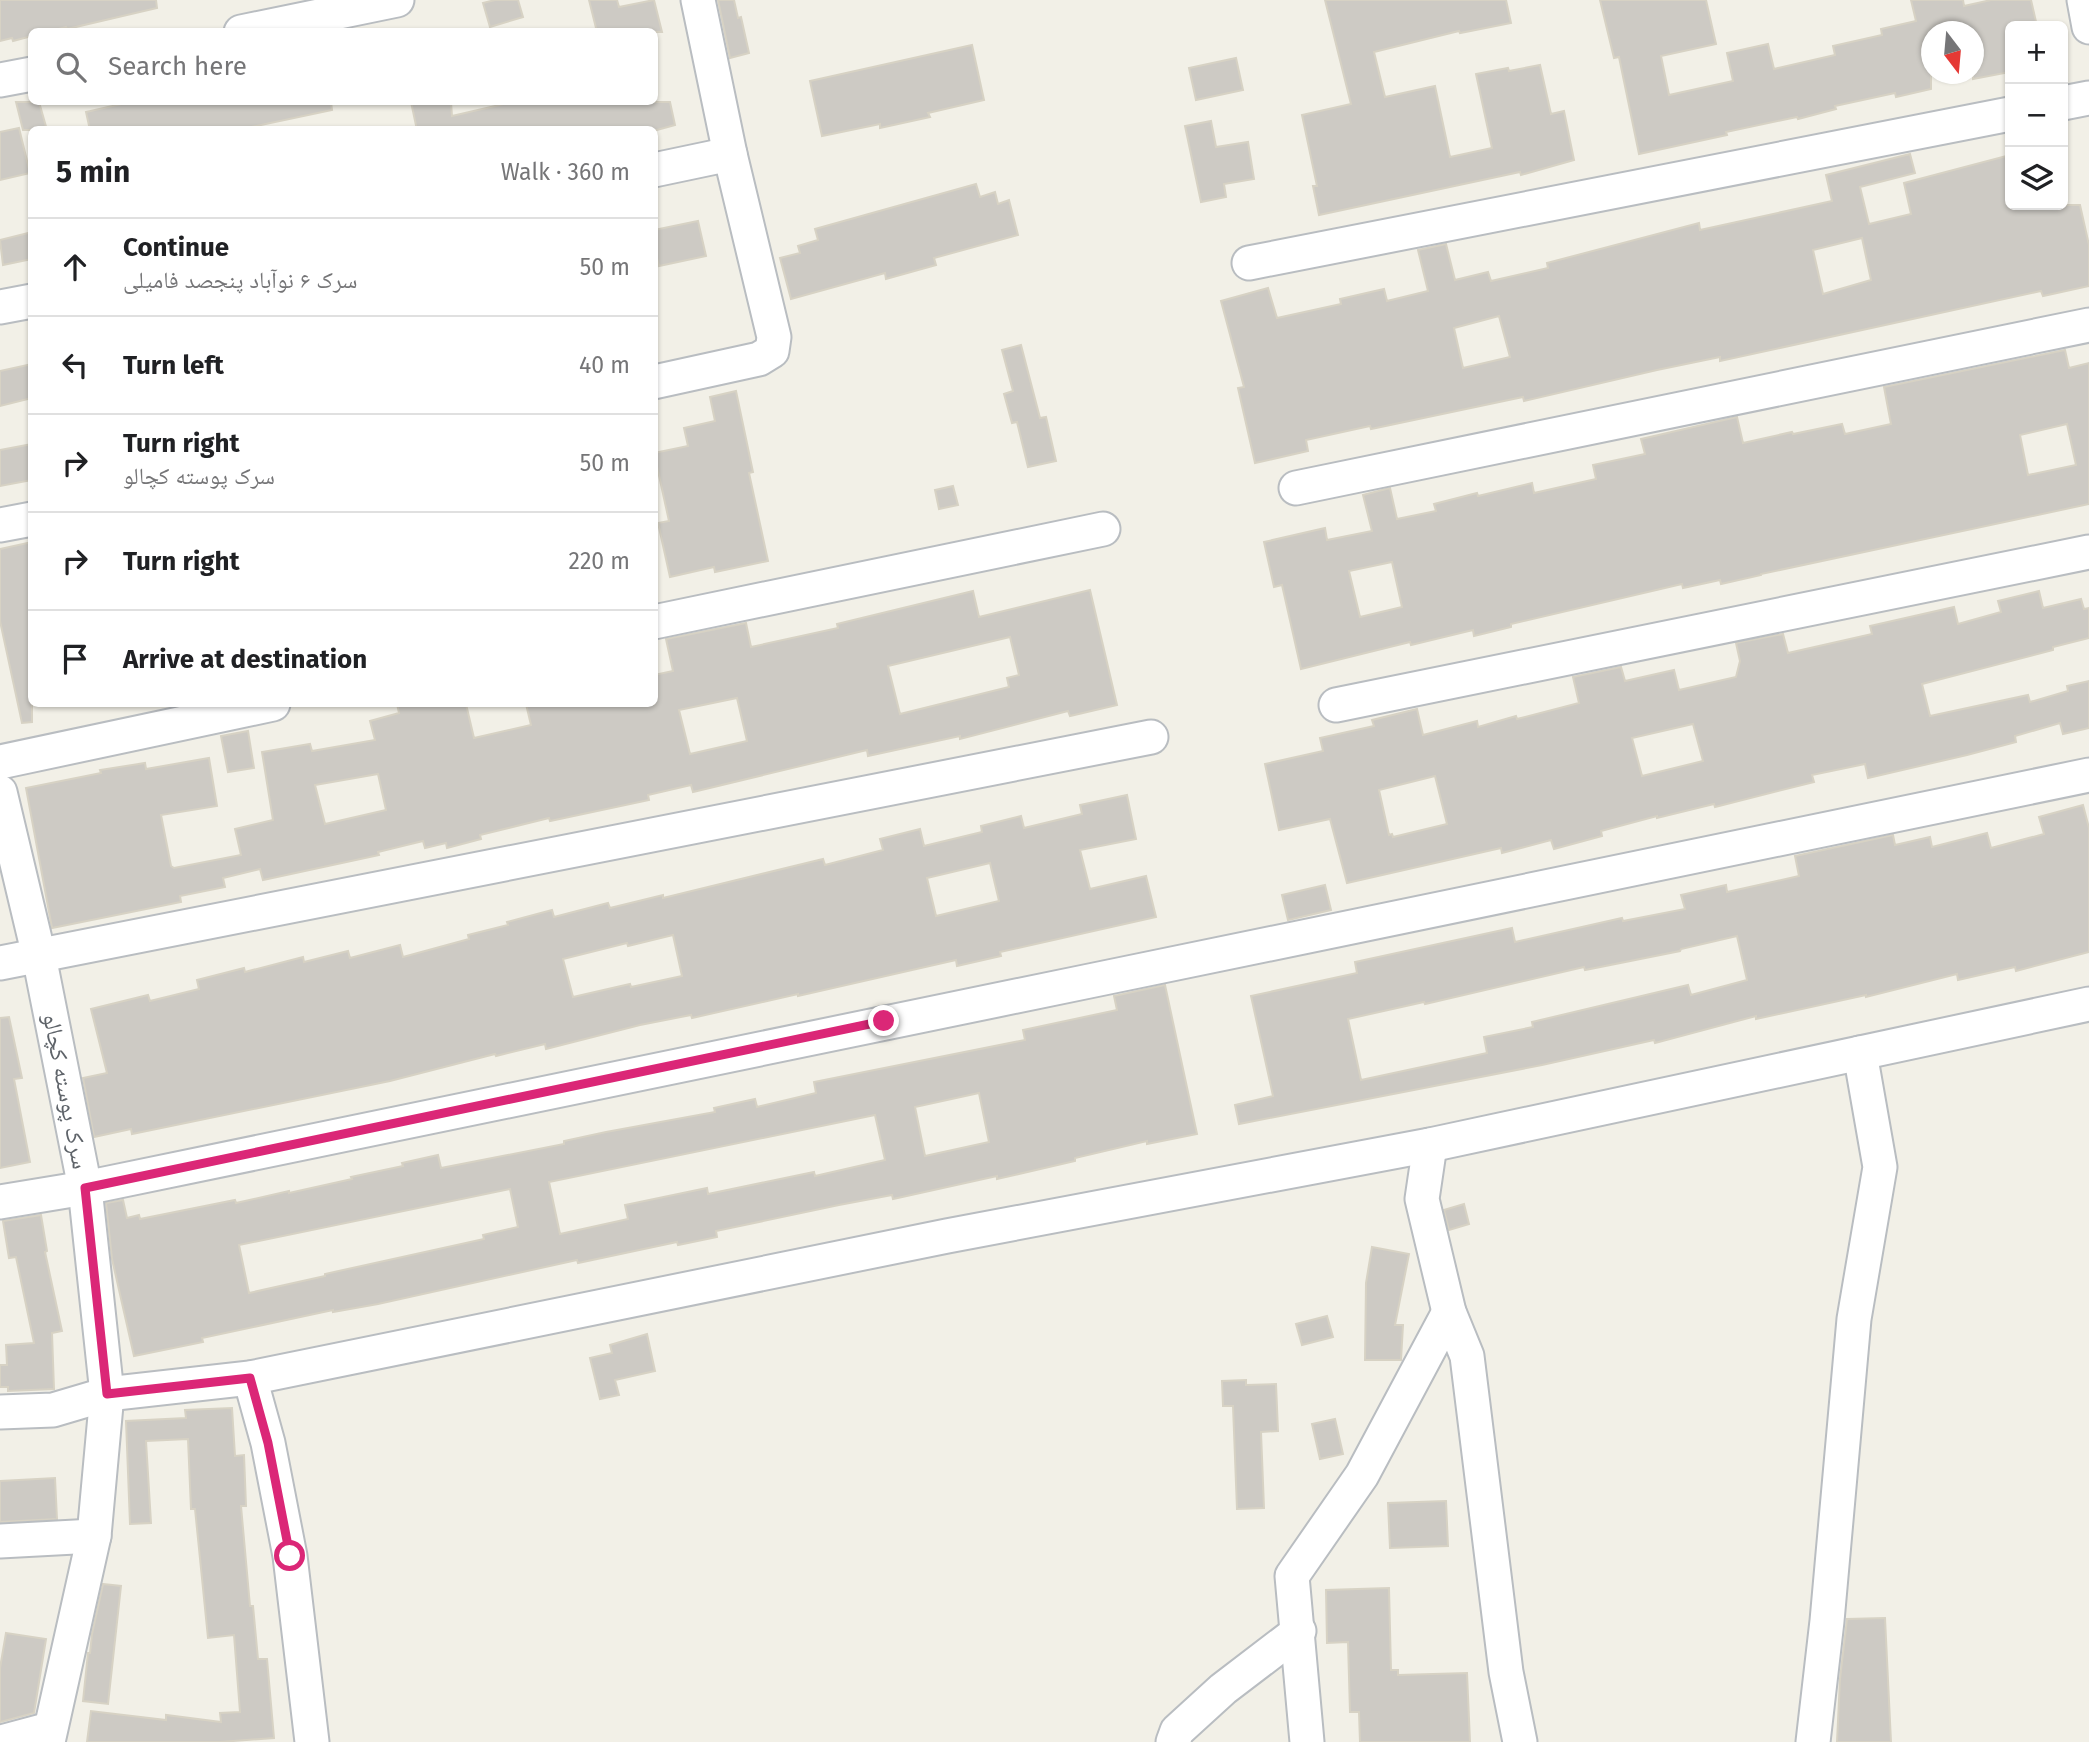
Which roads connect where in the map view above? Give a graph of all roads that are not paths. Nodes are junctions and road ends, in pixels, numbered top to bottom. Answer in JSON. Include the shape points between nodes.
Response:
{"nodes":[{"id":1,"x":397,"y":0,"type":"edge"},
{"id":2,"x":698,"y":0,"type":"edge"},
{"id":3,"x":2084,"y":0,"type":"edge"},
{"id":4,"x":2089,"y":27,"type":"edge"},
{"id":5,"x":260,"y":28,"type":"edge"},
{"id":6,"x":28,"y":75,"type":"edge"},
{"id":7,"x":0,"y":80,"type":"edge"},
{"id":8,"x":2089,"y":98,"type":"edge"},
{"id":9,"x":2068,"y":102,"type":"edge"},
{"id":10,"x":2005,"y":115,"type":"edge"},
{"id":11,"x":730,"y":154,"type":"junction"},
{"id":12,"x":658,"y":169,"type":"edge"},
{"id":13,"x":1249,"y":263,"type":"dead end"},
{"id":14,"x":28,"y":302,"type":"edge"},
{"id":15,"x":0,"y":307,"type":"edge"},
{"id":16,"x":2089,"y":325,"type":"edge"},
{"id":17,"x":658,"y":381,"type":"edge"},
{"id":18,"x":1296,"y":488,"type":"dead end"},
{"id":19,"x":28,"y":520,"type":"edge"},
{"id":20,"x":0,"y":526,"type":"edge"},
{"id":21,"x":1102,"y":528,"type":"dead end"},
{"id":22,"x":2089,"y":552,"type":"edge"},
{"id":23,"x":658,"y":621,"type":"edge"},
{"id":24,"x":1336,"y":705,"type":"dead end"},
{"id":25,"x":259,"y":707,"type":"edge"},
{"id":26,"x":1151,"y":737,"type":"dead end"},
{"id":27,"x":0,"y":762,"type":"edge"},
{"id":28,"x":2089,"y":775,"type":"edge"},
{"id":29,"x":0,"y":792,"type":"edge"},
{"id":30,"x":40,"y":957,"type":"junction"},
{"id":31,"x":0,"y":963,"type":"edge"},
{"id":32,"x":2089,"y":1004,"type":"edge"},
{"id":33,"x":1860,"y":1053,"type":"junction"},
{"id":34,"x":1430,"y":1145,"type":"junction"},
{"id":35,"x":85,"y":1188,"type":"junction"},
{"id":36,"x":0,"y":1202,"type":"edge"},
{"id":37,"x":1449,"y":1312,"type":"junction"},
{"id":38,"x":250,"y":1378,"type":"junction"},
{"id":39,"x":107,"y":1394,"type":"junction"},
{"id":40,"x":0,"y":1412,"type":"edge"},
{"id":41,"x":94,"y":1535,"type":"junction"},
{"id":42,"x":0,"y":1541,"type":"edge"},
{"id":43,"x":1299,"y":1631,"type":"junction"},
{"id":44,"x":49,"y":1735,"type":"edge"},
{"id":45,"x":1,"y":1742,"type":"edge"},
{"id":46,"x":312,"y":1742,"type":"edge"},
{"id":47,"x":1173,"y":1742,"type":"edge"},
{"id":48,"x":1307,"y":1742,"type":"edge"},
{"id":49,"x":1520,"y":1742,"type":"edge"},
{"id":50,"x":1813,"y":1742,"type":"edge"}],
"edges":[{"from":1,"to":5,"type":"street"},
{"from":2,"to":11,"type":"street"},
{"from":3,"to":4,"type":"street"},
{"from":6,"to":7,"type":"street"},
{"from":8,"to":9,"type":"street"},
{"from":10,"to":13,"type":"street"},
{"from":11,"to":12,"type":"street"},
{"from":11,"to":17,"type":"street","via":[[774,337],[772,351],[759,359]]},
{"from":14,"to":15,"type":"street"},
{"from":16,"to":18,"type":"street"},
{"from":19,"to":20,"type":"street"},
{"from":21,"to":23,"type":"street"},
{"from":22,"to":24,"type":"street"},
{"from":25,"to":27,"type":"street"},
{"from":26,"to":30,"type":"street"},
{"from":28,"to":35,"type":"street"},
{"from":29,"to":30,"type":"street","name":"سرک پوسته کچالو"},
{"from":30,"to":31,"type":"street"},
{"from":30,"to":35,"type":"street","name":"سرک پوسته کچالو"},
{"from":32,"to":33,"type":"street"},
{"from":33,"to":34,"type":"street"},
{"from":33,"to":50,"type":"street","via":[[1880,1167],[1854,1319]]},
{"from":34,"to":37,"type":"street","via":[[1422,1199]]},
{"from":34,"to":38,"type":"street","via":[[947,1236]]},
{"from":35,"to":36,"type":"street"},
{"from":35,"to":39,"type":"street","name":"سرک پوسته کچالو"},
{"from":37,"to":43,"type":"street","via":[[1362,1475],[1292,1576]]},
{"from":37,"to":49,"type":"street","via":[[1467,1356],[1506,1672]]},
{"from":38,"to":39,"type":"street"},
{"from":38,"to":46,"type":"street","via":[[290,1556]]},
{"from":39,"to":40,"type":"street","via":[[52,1410]]},
{"from":39,"to":41,"type":"street","name":"سرک پوسته کچالو"},
{"from":41,"to":42,"type":"street"},
{"from":41,"to":44,"type":"street","name":"سرک پوسته کچالو"},
{"from":43,"to":47,"type":"street","via":[[1223,1689],[1177,1731]]},
{"from":43,"to":48,"type":"street"},
{"from":44,"to":45,"type":"street"}]}
